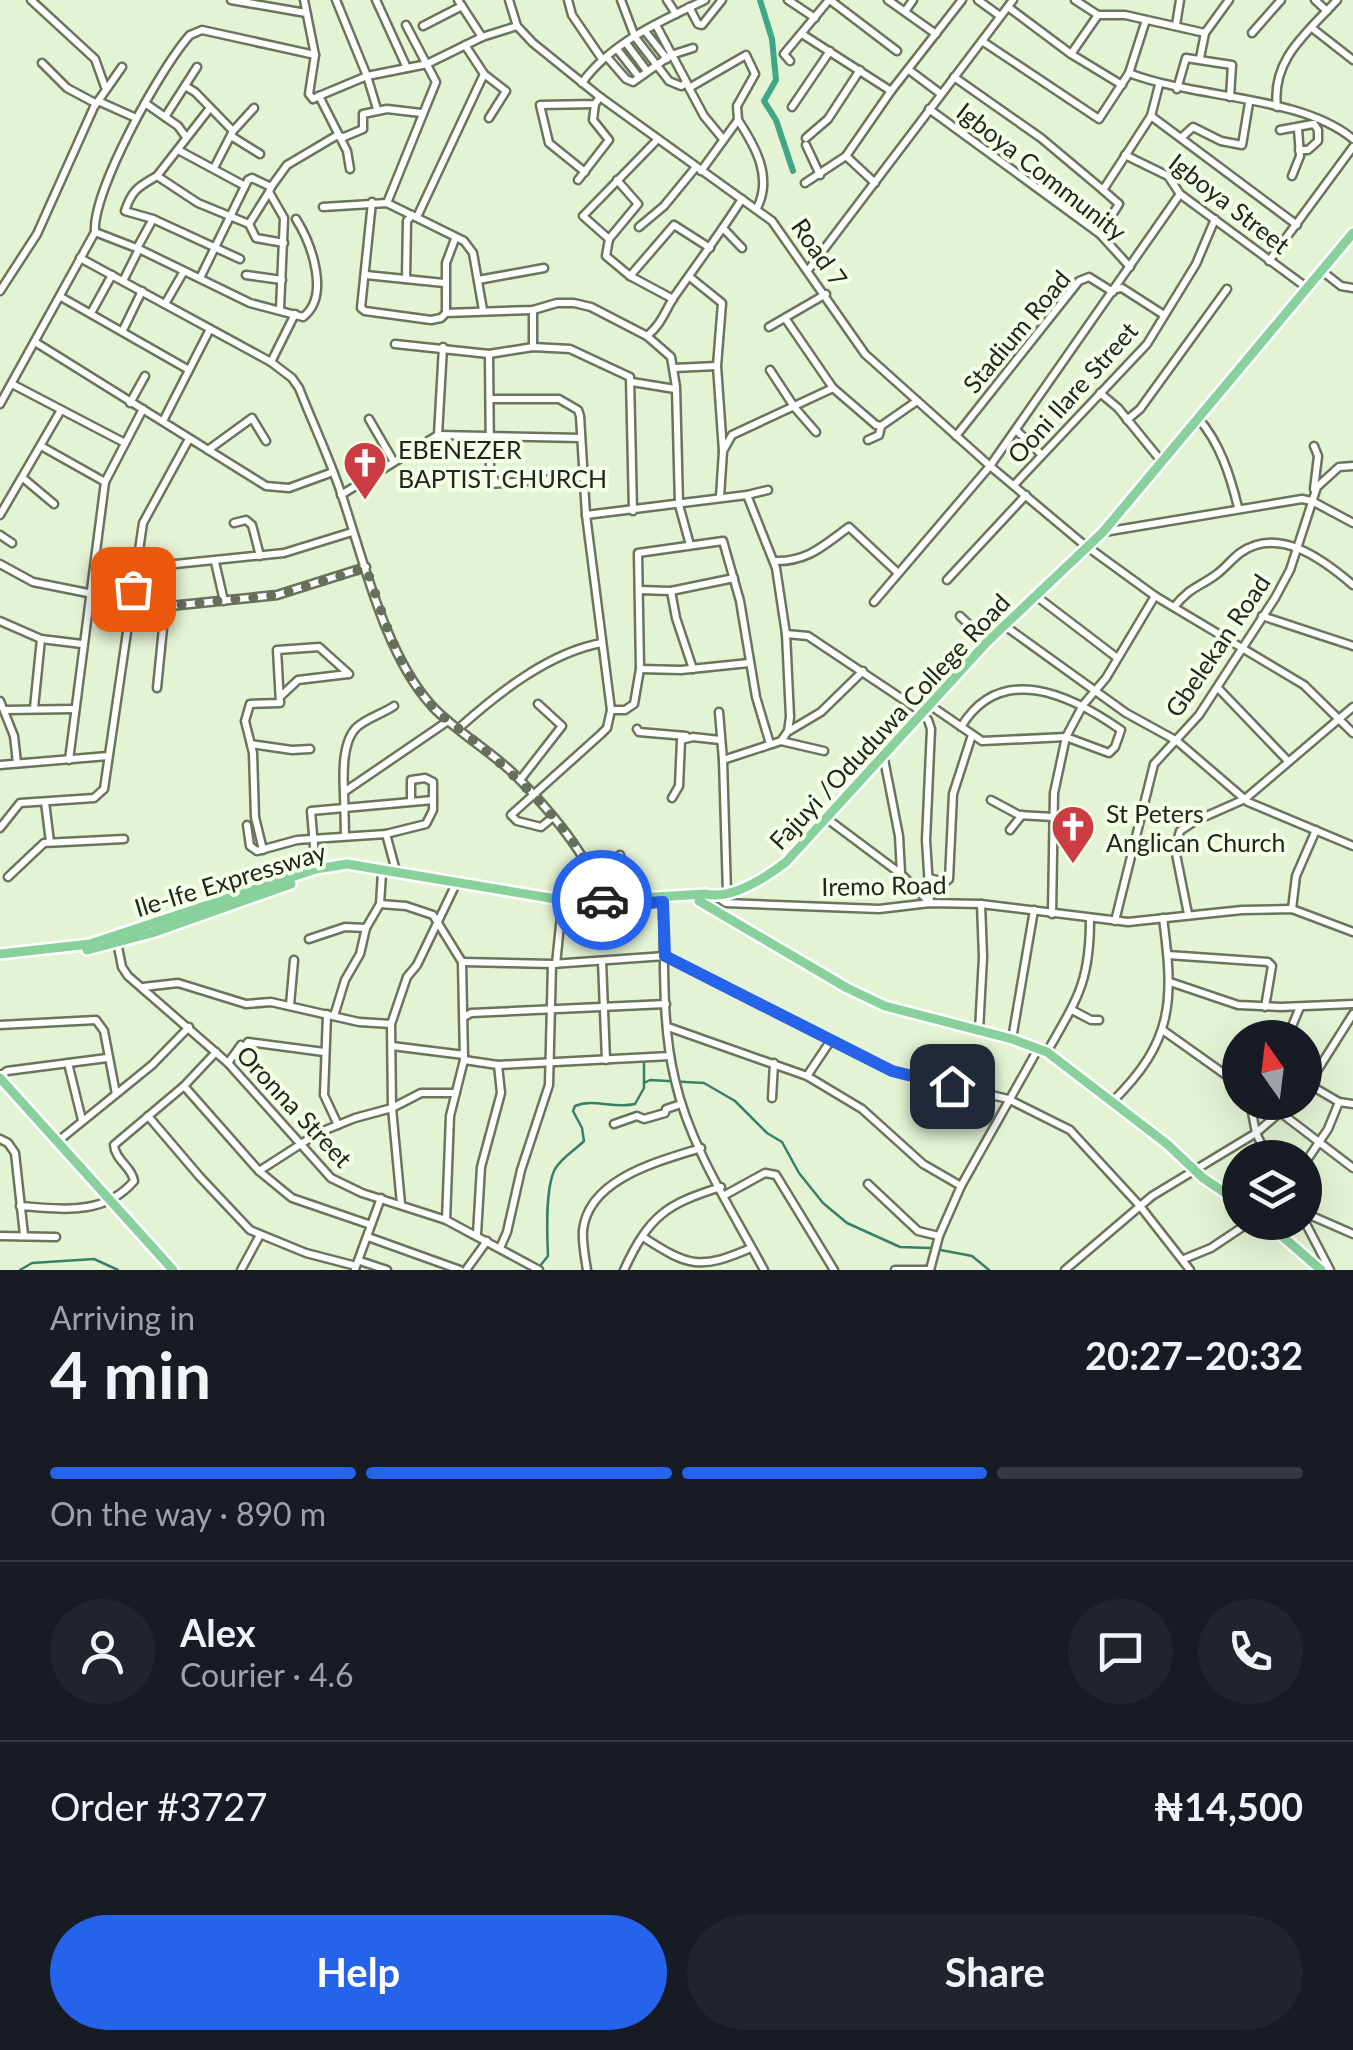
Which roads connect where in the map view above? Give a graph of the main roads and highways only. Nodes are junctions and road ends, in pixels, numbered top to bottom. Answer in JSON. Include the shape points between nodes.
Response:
{"nodes":[{"id":1,"x":1353,"y":233,"type":"edge"},
{"id":2,"x":702,"y":897,"type":"junction"},
{"id":3,"x":721,"y":897,"type":"junction"},
{"id":4,"x":603,"y":904,"type":"junction"},
{"id":5,"x":716,"y":912,"type":"junction"},
{"id":6,"x":0,"y":956,"type":"edge"},
{"id":7,"x":0,"y":1077,"type":"edge"},
{"id":8,"x":1222,"y":1191,"type":"edge"},
{"id":9,"x":1284,"y":1240,"type":"edge"},
{"id":10,"x":1313,"y":1268,"type":"edge"},
{"id":11,"x":173,"y":1270,"type":"edge"}],
"edges":[{"from":1,"to":3,"type":"main road","name":"Fajuyi /Oduduwa College Road","via":[[1102,532],[988,642],[786,862]]},
{"from":2,"to":3,"type":"main road"},
{"from":2,"to":4,"type":"main road","name":"Ile-Ife Expressway"},
{"from":2,"to":4,"type":"main road","name":"Ile-Ife Expressway"},
{"from":2,"to":5,"type":"main road"},
{"from":3,"to":5,"type":"main road"},
{"from":4,"to":6,"type":"main road","name":"Ile-Ife Expressway","via":[[562,906],[348,870],[117,942],[60,954]]},
{"from":4,"to":6,"type":"main road","name":"Ile-Ife Expressway","via":[[347,864],[90,944]]},
{"from":5,"to":8,"type":"main road","via":[[885,1006],[1042,1050]]},
{"from":7,"to":11,"type":"main road"},
{"from":9,"to":10,"type":"main road"}]}
